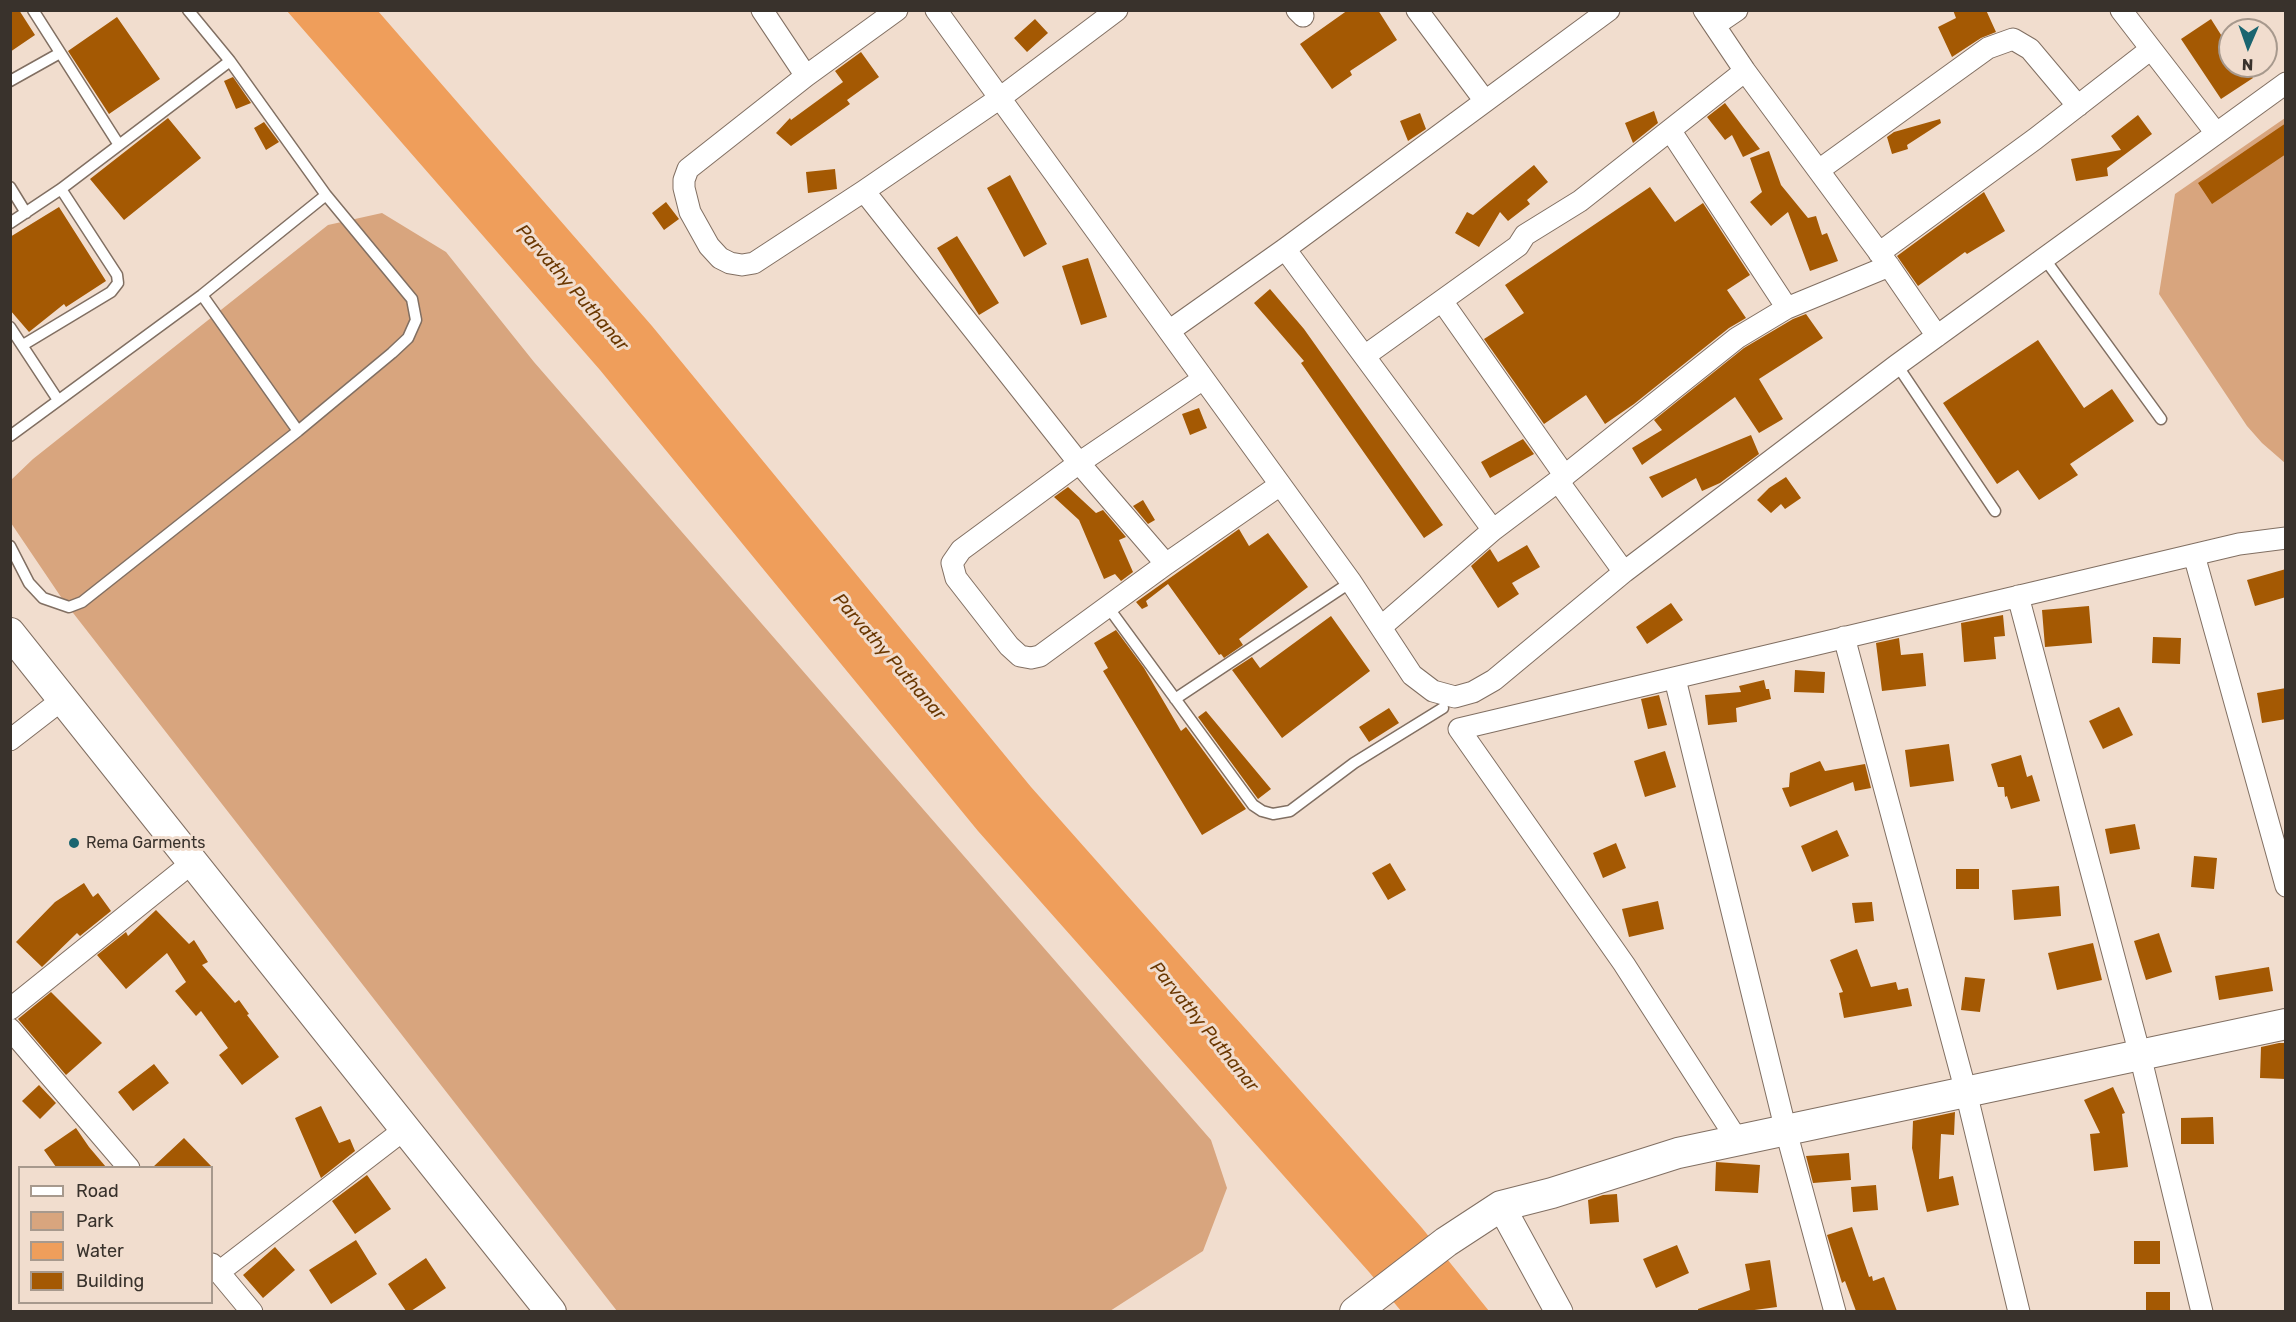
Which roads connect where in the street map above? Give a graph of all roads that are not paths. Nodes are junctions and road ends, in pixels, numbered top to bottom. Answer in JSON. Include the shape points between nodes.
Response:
{"nodes":[{"id":1,"x":33,"y":10,"type":"edge"},
{"id":2,"x":188,"y":10,"type":"edge"},
{"id":3,"x":762,"y":10,"type":"edge"},
{"id":4,"x":897,"y":10,"type":"edge"},
{"id":5,"x":936,"y":10,"type":"edge"},
{"id":6,"x":1116,"y":10,"type":"edge"},
{"id":7,"x":1417,"y":10,"type":"edge"},
{"id":8,"x":1609,"y":10,"type":"edge"},
{"id":9,"x":1737,"y":10,"type":"edge"},
{"id":10,"x":2121,"y":10,"type":"edge"},
{"id":11,"x":1709,"y":18,"type":"edge"},
{"id":12,"x":2151,"y":48,"type":"junction"},
{"id":13,"x":60,"y":53,"type":"junction"},
{"id":14,"x":230,"y":61,"type":"junction"},
{"id":15,"x":1744,"y":71,"type":"junction"},
{"id":16,"x":806,"y":76,"type":"junction"},
{"id":17,"x":10,"y":81,"type":"edge"},
{"id":18,"x":2286,"y":83,"type":"edge"},
{"id":19,"x":1000,"y":98,"type":"junction"},
{"id":20,"x":1485,"y":101,"type":"junction"},
{"id":21,"x":2078,"y":106,"type":"junction"},
{"id":22,"x":1670,"y":130,"type":"junction"},
{"id":23,"x":2216,"y":133,"type":"junction"},
{"id":24,"x":119,"y":145,"type":"junction"},
{"id":25,"x":1819,"y":170,"type":"junction"},
{"id":26,"x":10,"y":188,"type":"edge"},
{"id":27,"x":61,"y":189,"type":"junction"},
{"id":28,"x":864,"y":191,"type":"junction"},
{"id":29,"x":326,"y":195,"type":"junction"},
{"id":30,"x":26,"y":213,"type":"junction"},
{"id":31,"x":10,"y":224,"type":"edge"},
{"id":32,"x":1285,"y":249,"type":"junction"},
{"id":33,"x":2044,"y":258,"type":"junction"},
{"id":34,"x":1884,"y":260,"type":"junction"},
{"id":35,"x":202,"y":295,"type":"junction"},
{"id":36,"x":1442,"y":301,"type":"junction"},
{"id":37,"x":1787,"y":308,"type":"junction"},
{"id":38,"x":10,"y":327,"type":"edge"},
{"id":39,"x":1169,"y":331,"type":"junction"},
{"id":40,"x":1937,"y":336,"type":"junction"},
{"id":41,"x":23,"y":345,"type":"junction"},
{"id":42,"x":1366,"y":355,"type":"junction"},
{"id":43,"x":1897,"y":365,"type":"junction"},
{"id":44,"x":1203,"y":379,"type":"junction"},
{"id":45,"x":58,"y":400,"type":"junction"},
{"id":46,"x":2161,"y":419,"type":"dead end"},
{"id":47,"x":298,"y":431,"type":"junction"},
{"id":48,"x":10,"y":436,"type":"edge"},
{"id":49,"x":1079,"y":463,"type":"junction"},
{"id":50,"x":1561,"y":478,"type":"junction"},
{"id":51,"x":1280,"y":485,"type":"junction"},
{"id":52,"x":1995,"y":511,"type":"dead end"},
{"id":53,"x":1493,"y":530,"type":"junction"},
{"id":54,"x":2286,"y":538,"type":"edge"},
{"id":55,"x":10,"y":546,"type":"edge"},
{"id":56,"x":2194,"y":555,"type":"junction"},
{"id":57,"x":1166,"y":564,"type":"junction"},
{"id":58,"x":1624,"y":572,"type":"junction"},
{"id":59,"x":1351,"y":582,"type":"junction"},
{"id":60,"x":2018,"y":596,"type":"junction"},
{"id":61,"x":1108,"y":607,"type":"junction"},
{"id":62,"x":1381,"y":627,"type":"junction"},
{"id":63,"x":10,"y":633,"type":"edge"},
{"id":64,"x":1844,"y":637,"type":"junction"},
{"id":65,"x":1675,"y":679,"type":"junction"},
{"id":66,"x":63,"y":699,"type":"junction"},
{"id":67,"x":1175,"y":699,"type":"junction"},
{"id":68,"x":1438,"y":700,"type":"junction"},
{"id":69,"x":10,"y":740,"type":"edge"},
{"id":70,"x":193,"y":862,"type":"junction"},
{"id":71,"x":2286,"y":886,"type":"edge"},
{"id":72,"x":10,"y":1009,"type":"edge"},
{"id":73,"x":2286,"y":1024,"type":"edge"},
{"id":74,"x":10,"y":1029,"type":"edge"},
{"id":75,"x":2140,"y":1055,"type":"junction"},
{"id":76,"x":1966,"y":1092,"type":"junction"},
{"id":77,"x":405,"y":1129,"type":"junction"},
{"id":78,"x":1786,"y":1131,"type":"junction"},
{"id":79,"x":1737,"y":1141,"type":"junction"},
{"id":80,"x":128,"y":1166,"type":"edge"},
{"id":81,"x":1501,"y":1206,"type":"junction"},
{"id":82,"x":215,"y":1268,"type":"edge"},
{"id":83,"x":1361,"y":1308,"type":"edge"},
{"id":84,"x":252,"y":1311,"type":"edge"},
{"id":85,"x":551,"y":1311,"type":"edge"},
{"id":86,"x":1559,"y":1311,"type":"edge"},
{"id":87,"x":1835,"y":1311,"type":"edge"},
{"id":88,"x":2019,"y":1311,"type":"edge"},
{"id":89,"x":2202,"y":1311,"type":"edge"}],
"edges":[{"from":1,"to":13,"type":"lane"},
{"from":2,"to":14,"type":"lane"},
{"from":3,"to":16,"type":"street"},
{"from":4,"to":16,"type":"street"},
{"from":5,"to":19,"type":"street"},
{"from":6,"to":19,"type":"street"},
{"from":7,"to":20,"type":"street"},
{"from":8,"to":20,"type":"street"},
{"from":9,"to":11,"type":"street"},
{"from":10,"to":12,"type":"street"},
{"from":11,"to":15,"type":"street"},
{"from":12,"to":21,"type":"street"},
{"from":12,"to":23,"type":"street"},
{"from":13,"to":17,"type":"lane"},
{"from":13,"to":24,"type":"lane"},
{"from":14,"to":24,"type":"lane"},
{"from":14,"to":29,"type":"lane"},
{"from":15,"to":22,"type":"street"},
{"from":15,"to":25,"type":"street"},
{"from":16,"to":28,"type":"street","via":[[688,170],[684,188],[690,212],[714,252],[730,263],[742,265],[753,263]]},
{"from":18,"to":23,"type":"street"},
{"from":19,"to":28,"type":"street"},
{"from":19,"to":39,"type":"street"},
{"from":20,"to":32,"type":"street"},
{"from":21,"to":25,"type":"street","via":[[2030,50],[2013,39],[1988,48]]},
{"from":21,"to":34,"type":"street"},
{"from":22,"to":36,"type":"street"},
{"from":22,"to":37,"type":"street"},
{"from":23,"to":33,"type":"street"},
{"from":24,"to":27,"type":"lane"},
{"from":25,"to":34,"type":"street"},
{"from":26,"to":30,"type":"lane"},
{"from":27,"to":30,"type":"lane"},
{"from":27,"to":41,"type":"lane","via":[[117,275],[118,283],[111,292]]},
{"from":28,"to":49,"type":"street"},
{"from":29,"to":35,"type":"lane"},
{"from":29,"to":47,"type":"lane","via":[[412,299],[416,320],[408,338]]},
{"from":30,"to":31,"type":"lane"},
{"from":32,"to":39,"type":"street"},
{"from":32,"to":42,"type":"street"},
{"from":33,"to":40,"type":"street"},
{"from":33,"to":46,"type":"lane"},
{"from":34,"to":37,"type":"street"},
{"from":34,"to":40,"type":"street"},
{"from":35,"to":45,"type":"lane"},
{"from":35,"to":47,"type":"lane"},
{"from":36,"to":42,"type":"street"},
{"from":36,"to":50,"type":"street"},
{"from":37,"to":50,"type":"street","via":[[1737,338]]},
{"from":38,"to":41,"type":"lane"},
{"from":39,"to":44,"type":"street"},
{"from":40,"to":43,"type":"street"},
{"from":41,"to":45,"type":"lane"},
{"from":42,"to":53,"type":"street"},
{"from":43,"to":52,"type":"lane"},
{"from":43,"to":58,"type":"street"},
{"from":44,"to":49,"type":"street"},
{"from":44,"to":51,"type":"street"},
{"from":45,"to":48,"type":"lane"},
{"from":47,"to":55,"type":"lane","via":[[82,602],[69,607],[43,598],[29,583]]},
{"from":49,"to":57,"type":"street"},
{"from":49,"to":61,"type":"street","via":[[961,550],[952,564],[956,578],[1020,656],[1040,656]]},
{"from":50,"to":53,"type":"street"},
{"from":50,"to":58,"type":"street"},
{"from":51,"to":57,"type":"street"},
{"from":51,"to":59,"type":"street"},
{"from":53,"to":62,"type":"street"},
{"from":54,"to":56,"type":"street"},
{"from":56,"to":60,"type":"street"},
{"from":56,"to":71,"type":"street"},
{"from":57,"to":61,"type":"street"},
{"from":58,"to":68,"type":"street","via":[[1494,680],[1473,692]]},
{"from":59,"to":62,"type":"street"},
{"from":59,"to":67,"type":"lane"},
{"from":60,"to":64,"type":"street"},
{"from":60,"to":75,"type":"street"},
{"from":61,"to":67,"type":"lane"},
{"from":62,"to":68,"type":"street","via":[[1412,675]]},
{"from":63,"to":66,"type":"main road"},
{"from":64,"to":65,"type":"street"},
{"from":64,"to":76,"type":"street"},
{"from":65,"to":78,"type":"street"},
{"from":65,"to":79,"type":"street","via":[[1459,729],[1624,964]]},
{"from":66,"to":69,"type":"street"},
{"from":66,"to":70,"type":"main road"},
{"from":67,"to":68,"type":"lane","via":[[1253,805],[1273,814],[1290,811]]},
{"from":70,"to":72,"type":"street"},
{"from":70,"to":77,"type":"main road"},
{"from":73,"to":75,"type":"main road"},
{"from":74,"to":80,"type":"street"},
{"from":75,"to":76,"type":"main road"},
{"from":75,"to":89,"type":"street"},
{"from":76,"to":78,"type":"main road"},
{"from":76,"to":88,"type":"street"},
{"from":77,"to":82,"type":"street"},
{"from":77,"to":85,"type":"main road"},
{"from":78,"to":79,"type":"main road"},
{"from":78,"to":87,"type":"street"},
{"from":79,"to":81,"type":"main road","via":[[1678,1154]]},
{"from":81,"to":83,"type":"main road","via":[[1446,1242]]},
{"from":81,"to":86,"type":"street"},
{"from":82,"to":84,"type":"street"}]}
